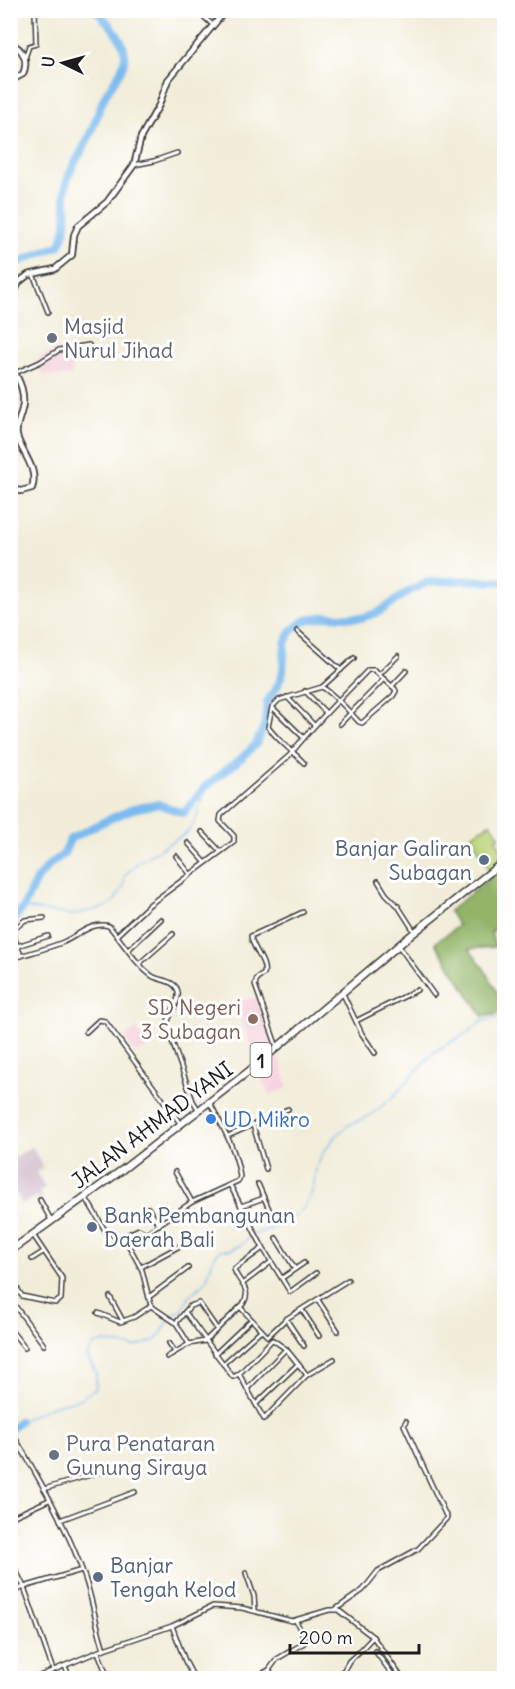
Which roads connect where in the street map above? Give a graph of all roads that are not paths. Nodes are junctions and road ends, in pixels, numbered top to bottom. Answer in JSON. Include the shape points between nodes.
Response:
{"nodes":[{"id":1,"x":34,"y":10,"type":"edge"},
{"id":2,"x":196,"y":10,"type":"edge"},
{"id":3,"x":226,"y":10,"type":"edge"},
{"id":4,"x":213,"y":25,"type":"junction"},
{"id":5,"x":10,"y":43,"type":"edge"},
{"id":6,"x":25,"y":58,"type":"junction"},
{"id":7,"x":10,"y":81,"type":"edge"},
{"id":8,"x":177,"y":153,"type":"dead end"},
{"id":9,"x":134,"y":165,"type":"junction"},
{"id":10,"x":33,"y":274,"type":"junction"},
{"id":11,"x":10,"y":303,"type":"edge"},
{"id":12,"x":48,"y":312,"type":"dead end"},
{"id":13,"x":89,"y":345,"type":"dead end"},
{"id":14,"x":10,"y":365,"type":"edge"},
{"id":15,"x":15,"y":373,"type":"junction"},
{"id":16,"x":10,"y":489,"type":"edge"},
{"id":17,"x":297,"y":631,"type":"dead end"},
{"id":18,"x":398,"y":656,"type":"dead end"},
{"id":19,"x":354,"y":658,"type":"dead end"},
{"id":20,"x":341,"y":670,"type":"junction"},
{"id":21,"x":406,"y":672,"type":"dead end"},
{"id":22,"x":379,"y":675,"type":"junction"},
{"id":23,"x":383,"y":680,"type":"junction"},
{"id":24,"x":392,"y":686,"type":"junction"},
{"id":25,"x":322,"y":687,"type":"junction"},
{"id":26,"x":305,"y":692,"type":"junction"},
{"id":27,"x":287,"y":697,"type":"junction"},
{"id":28,"x":338,"y":701,"type":"junction"},
{"id":29,"x":272,"y":707,"type":"junction"},
{"id":30,"x":326,"y":713,"type":"junction"},
{"id":31,"x":350,"y":713,"type":"junction"},
{"id":32,"x":340,"y":724,"type":"dead end"},
{"id":33,"x":314,"y":725,"type":"junction"},
{"id":34,"x":304,"y":738,"type":"junction"},
{"id":35,"x":293,"y":751,"type":"junction"},
{"id":36,"x":304,"y":763,"type":"dead end"},
{"id":37,"x":202,"y":832,"type":"dead end"},
{"id":38,"x":188,"y":843,"type":"dead end"},
{"id":39,"x":220,"y":851,"type":"junction"},
{"id":40,"x":176,"y":856,"type":"dead end"},
{"id":41,"x":504,"y":861,"type":"edge"},
{"id":42,"x":205,"y":862,"type":"junction"},
{"id":43,"x":190,"y":874,"type":"junction"},
{"id":44,"x":378,"y":881,"type":"dead end"},
{"id":45,"x":303,"y":912,"type":"dead end"},
{"id":46,"x":44,"y":918,"type":"dead end"},
{"id":47,"x":161,"y":919,"type":"dead end"},
{"id":48,"x":415,"y":932,"type":"junction"},
{"id":49,"x":117,"y":934,"type":"junction"},
{"id":50,"x":173,"y":934,"type":"dead end"},
{"id":51,"x":48,"y":936,"type":"dead end"},
{"id":52,"x":398,"y":945,"type":"junction"},
{"id":53,"x":17,"y":946,"type":"junction"},
{"id":54,"x":128,"y":950,"type":"junction"},
{"id":55,"x":21,"y":956,"type":"junction"},
{"id":56,"x":11,"y":959,"type":"edge"},
{"id":57,"x":140,"y":963,"type":"junction"},
{"id":58,"x":417,"y":990,"type":"dead end"},
{"id":59,"x":342,"y":993,"type":"junction"},
{"id":60,"x":434,"y":995,"type":"dead end"},
{"id":61,"x":356,"y":1021,"type":"junction"},
{"id":62,"x":86,"y":1032,"type":"dead end"},
{"id":63,"x":277,"y":1047,"type":"junction"},
{"id":64,"x":375,"y":1053,"type":"dead end"},
{"id":65,"x":209,"y":1102,"type":"junction"},
{"id":66,"x":198,"y":1109,"type":"junction"},
{"id":67,"x":288,"y":1109,"type":"dead end"},
{"id":68,"x":180,"y":1123,"type":"junction"},
{"id":69,"x":253,"y":1125,"type":"junction"},
{"id":70,"x":228,"y":1136,"type":"junction"},
{"id":71,"x":266,"y":1169,"type":"dead end"},
{"id":72,"x":175,"y":1172,"type":"dead end"},
{"id":73,"x":258,"y":1184,"type":"dead end"},
{"id":74,"x":230,"y":1185,"type":"junction"},
{"id":75,"x":85,"y":1197,"type":"junction"},
{"id":76,"x":264,"y":1198,"type":"junction"},
{"id":77,"x":40,"y":1200,"type":"dead end"},
{"id":78,"x":192,"y":1202,"type":"junction"},
{"id":79,"x":241,"y":1206,"type":"junction"},
{"id":80,"x":148,"y":1208,"type":"dead end"},
{"id":81,"x":284,"y":1214,"type":"dead end"},
{"id":82,"x":52,"y":1222,"type":"junction"},
{"id":83,"x":159,"y":1225,"type":"junction"},
{"id":84,"x":33,"y":1235,"type":"junction"},
{"id":85,"x":123,"y":1235,"type":"junction"},
{"id":86,"x":276,"y":1238,"type":"dead end"},
{"id":87,"x":187,"y":1242,"type":"dead end"},
{"id":88,"x":263,"y":1248,"type":"junction"},
{"id":89,"x":10,"y":1251,"type":"edge"},
{"id":90,"x":43,"y":1252,"type":"junction"},
{"id":91,"x":32,"y":1259,"type":"dead end"},
{"id":92,"x":272,"y":1262,"type":"junction"},
{"id":93,"x":304,"y":1263,"type":"dead end"},
{"id":94,"x":141,"y":1267,"type":"junction"},
{"id":95,"x":189,"y":1268,"type":"dead end"},
{"id":96,"x":295,"y":1269,"type":"junction"},
{"id":97,"x":316,"y":1273,"type":"dead end"},
{"id":98,"x":10,"y":1277,"type":"edge"},
{"id":99,"x":282,"y":1278,"type":"junction"},
{"id":100,"x":348,"y":1280,"type":"dead end"},
{"id":101,"x":12,"y":1283,"type":"edge"},
{"id":102,"x":242,"y":1284,"type":"junction"},
{"id":103,"x":110,"y":1297,"type":"dead end"},
{"id":104,"x":149,"y":1297,"type":"junction"},
{"id":105,"x":10,"y":1299,"type":"edge"},
{"id":106,"x":318,"y":1300,"type":"junction"},
{"id":107,"x":151,"y":1305,"type":"junction"},
{"id":108,"x":240,"y":1307,"type":"junction"},
{"id":109,"x":302,"y":1310,"type":"junction"},
{"id":110,"x":185,"y":1312,"type":"junction"},
{"id":111,"x":98,"y":1313,"type":"dead end"},
{"id":112,"x":286,"y":1319,"type":"junction"},
{"id":113,"x":250,"y":1320,"type":"junction"},
{"id":114,"x":123,"y":1321,"type":"junction"},
{"id":115,"x":175,"y":1323,"type":"junction"},
{"id":116,"x":10,"y":1329,"type":"edge"},
{"id":117,"x":217,"y":1329,"type":"junction"},
{"id":118,"x":260,"y":1331,"type":"junction"},
{"id":119,"x":338,"y":1331,"type":"dead end"},
{"id":120,"x":268,"y":1336,"type":"junction"},
{"id":121,"x":319,"y":1336,"type":"dead end"},
{"id":122,"x":272,"y":1340,"type":"junction"},
{"id":123,"x":205,"y":1341,"type":"junction"},
{"id":124,"x":169,"y":1343,"type":"dead end"},
{"id":125,"x":189,"y":1344,"type":"junction"},
{"id":126,"x":44,"y":1345,"type":"dead end"},
{"id":127,"x":304,"y":1346,"type":"dead end"},
{"id":128,"x":25,"y":1348,"type":"dead end"},
{"id":129,"x":286,"y":1349,"type":"junction"},
{"id":130,"x":175,"y":1352,"type":"junction"},
{"id":131,"x":215,"y":1354,"type":"junction"},
{"id":132,"x":167,"y":1357,"type":"dead end"},
{"id":133,"x":334,"y":1359,"type":"dead end"},
{"id":134,"x":298,"y":1364,"type":"junction"},
{"id":135,"x":223,"y":1365,"type":"junction"},
{"id":136,"x":239,"y":1374,"type":"junction"},
{"id":137,"x":307,"y":1375,"type":"junction"},
{"id":138,"x":247,"y":1389,"type":"junction"},
{"id":139,"x":256,"y":1404,"type":"junction"},
{"id":140,"x":406,"y":1421,"type":"dead end"},
{"id":141,"x":12,"y":1431,"type":"edge"},
{"id":142,"x":123,"y":1465,"type":"dead end"},
{"id":143,"x":44,"y":1489,"type":"junction"},
{"id":144,"x":135,"y":1492,"type":"dead end"},
{"id":145,"x":49,"y":1500,"type":"junction"},
{"id":146,"x":10,"y":1518,"type":"edge"},
{"id":147,"x":60,"y":1520,"type":"junction"},
{"id":148,"x":10,"y":1558,"type":"edge"},
{"id":149,"x":82,"y":1570,"type":"junction"},
{"id":150,"x":246,"y":1573,"type":"dead end"},
{"id":151,"x":24,"y":1587,"type":"junction"},
{"id":152,"x":10,"y":1593,"type":"edge"},
{"id":153,"x":336,"y":1609,"type":"junction"},
{"id":154,"x":255,"y":1610,"type":"junction"},
{"id":155,"x":296,"y":1621,"type":"junction"},
{"id":156,"x":172,"y":1626,"type":"junction"},
{"id":157,"x":373,"y":1637,"type":"junction"},
{"id":158,"x":104,"y":1649,"type":"junction"},
{"id":159,"x":375,"y":1651,"type":"dead end"},
{"id":160,"x":98,"y":1652,"type":"junction"},
{"id":161,"x":65,"y":1665,"type":"junction"},
{"id":162,"x":54,"y":1670,"type":"junction"},
{"id":163,"x":269,"y":1670,"type":"junction"},
{"id":164,"x":35,"y":1678,"type":"edge"},
{"id":165,"x":70,"y":1678,"type":"edge"},
{"id":166,"x":108,"y":1678,"type":"edge"},
{"id":167,"x":194,"y":1678,"type":"edge"},
{"id":168,"x":254,"y":1678,"type":"edge"},
{"id":169,"x":275,"y":1678,"type":"edge"},
{"id":170,"x":333,"y":1678,"type":"edge"},
{"id":171,"x":394,"y":1678,"type":"edge"},
{"id":172,"x":402,"y":1678,"type":"edge"}],
"edges":[{"from":1,"to":6,"type":"street","via":[[36,44],[28,46]]},
{"from":2,"to":4,"type":"street"},
{"from":3,"to":4,"type":"street"},
{"from":4,"to":9,"type":"street","via":[[165,84],[159,105],[141,137]]},
{"from":5,"to":6,"type":"street","via":[[20,48]]},
{"from":6,"to":7,"type":"street","via":[[23,74]]},
{"from":8,"to":9,"type":"street"},
{"from":9,"to":10,"type":"street","via":[[107,202],[78,226],[72,255],[49,272]]},
{"from":10,"to":11,"type":"street","via":[[17,284]]},
{"from":10,"to":12,"type":"street"},
{"from":13,"to":15,"type":"street","via":[[59,350]]},
{"from":14,"to":15,"type":"street"},
{"from":15,"to":16,"type":"street","via":[[24,399],[16,435],[28,458],[33,485],[25,491]]},
{"from":17,"to":20,"type":"street"},
{"from":18,"to":22,"type":"street"},
{"from":19,"to":20,"type":"street"},
{"from":20,"to":25,"type":"street"},
{"from":21,"to":24,"type":"street"},
{"from":22,"to":23,"type":"street"},
{"from":22,"to":28,"type":"street","via":[[368,670]]},
{"from":23,"to":24,"type":"street"},
{"from":23,"to":31,"type":"street"},
{"from":24,"to":31,"type":"street","via":[[395,694],[365,722]]},
{"from":25,"to":26,"type":"street"},
{"from":25,"to":28,"type":"street"},
{"from":26,"to":27,"type":"street"},
{"from":26,"to":30,"type":"street"},
{"from":27,"to":29,"type":"street"},
{"from":27,"to":33,"type":"street"},
{"from":28,"to":30,"type":"street"},
{"from":28,"to":31,"type":"street"},
{"from":29,"to":34,"type":"street"},
{"from":29,"to":35,"type":"street","via":[[268,727]]},
{"from":30,"to":33,"type":"street"},
{"from":31,"to":32,"type":"street"},
{"from":33,"to":34,"type":"street"},
{"from":34,"to":35,"type":"street"},
{"from":35,"to":36,"type":"street"},
{"from":35,"to":39,"type":"street","via":[[221,815],[220,821],[235,839]]},
{"from":37,"to":39,"type":"street"},
{"from":38,"to":42,"type":"street"},
{"from":39,"to":42,"type":"street"},
{"from":40,"to":43,"type":"street"},
{"from":41,"to":48,"type":"highway","name":"JALAN AHMAD YANI","number":"1"},
{"from":42,"to":43,"type":"street"},
{"from":43,"to":49,"type":"street"},
{"from":44,"to":48,"type":"street"},
{"from":45,"to":63,"type":"street","via":[[251,936],[265,967],[255,985]]},
{"from":46,"to":53,"type":"street","via":[[25,920],[12,931]]},
{"from":47,"to":54,"type":"street"},
{"from":48,"to":52,"type":"highway","name":"JALAN AHMAD YANI","number":"1"},
{"from":49,"to":54,"type":"street"},
{"from":49,"to":55,"type":"street","via":[[110,926],[89,927],[64,942]]},
{"from":50,"to":57,"type":"street"},
{"from":51,"to":53,"type":"street"},
{"from":52,"to":59,"type":"highway","name":"JALAN AHMAD YANI","number":"1"},
{"from":52,"to":60,"type":"street"},
{"from":53,"to":55,"type":"street"},
{"from":54,"to":57,"type":"street"},
{"from":55,"to":56,"type":"street"},
{"from":57,"to":66,"type":"street","via":[[150,975],[178,990],[167,1027]]},
{"from":58,"to":61,"type":"street"},
{"from":59,"to":61,"type":"street"},
{"from":59,"to":63,"type":"highway","name":"JALAN AHMAD YANI","number":"1"},
{"from":61,"to":64,"type":"street"},
{"from":62,"to":68,"type":"street","via":[[99,1020],[105,1021]]},
{"from":63,"to":65,"type":"highway","name":"JALAN AHMAD YANI","number":"1"},
{"from":65,"to":66,"type":"highway","name":"JALAN AHMAD YANI","number":"1"},
{"from":65,"to":70,"type":"street"},
{"from":66,"to":68,"type":"highway","name":"JALAN AHMAD YANI","number":"1"},
{"from":67,"to":69,"type":"street"},
{"from":68,"to":75,"type":"highway","name":"JALAN AHMAD YANI","number":"1"},
{"from":69,"to":70,"type":"street"},
{"from":69,"to":71,"type":"street"},
{"from":70,"to":74,"type":"street","via":[[240,1177]]},
{"from":72,"to":78,"type":"street"},
{"from":73,"to":76,"type":"street"},
{"from":74,"to":78,"type":"street"},
{"from":74,"to":79,"type":"street"},
{"from":75,"to":82,"type":"highway","name":"JALAN AHMAD YANI","number":"1"},
{"from":75,"to":85,"type":"street","via":[[112,1242]]},
{"from":76,"to":79,"type":"street"},
{"from":76,"to":81,"type":"street","via":[[272,1216]]},
{"from":77,"to":82,"type":"street"},
{"from":78,"to":83,"type":"street"},
{"from":79,"to":88,"type":"street"},
{"from":80,"to":83,"type":"street"},
{"from":82,"to":84,"type":"highway","name":"JALAN AHMAD YANI","number":"1"},
{"from":83,"to":85,"type":"street","via":[[146,1233],[139,1229]]},
{"from":84,"to":89,"type":"highway","name":"JALAN AHMAD YANI","number":"1"},
{"from":84,"to":90,"type":"street"},
{"from":85,"to":94,"type":"street"},
{"from":86,"to":96,"type":"street"},
{"from":87,"to":94,"type":"street"},
{"from":88,"to":92,"type":"street"},
{"from":88,"to":102,"type":"street","via":[[234,1269]]},
{"from":90,"to":91,"type":"street"},
{"from":90,"to":101,"type":"street","via":[[63,1281],[60,1301],[26,1297]]},
{"from":92,"to":99,"type":"street"},
{"from":92,"to":102,"type":"street"},
{"from":93,"to":96,"type":"street"},
{"from":94,"to":104,"type":"street"},
{"from":95,"to":104,"type":"street"},
{"from":96,"to":99,"type":"street"},
{"from":97,"to":99,"type":"street","via":[[290,1292]]},
{"from":98,"to":101,"type":"street"},
{"from":100,"to":106,"type":"street"},
{"from":102,"to":108,"type":"street","via":[[248,1294]]},
{"from":103,"to":114,"type":"street"},
{"from":104,"to":107,"type":"street"},
{"from":105,"to":126,"type":"street"},
{"from":106,"to":109,"type":"street"},
{"from":106,"to":119,"type":"street"},
{"from":107,"to":114,"type":"street"},
{"from":107,"to":115,"type":"street"},
{"from":108,"to":113,"type":"street"},
{"from":108,"to":117,"type":"street"},
{"from":109,"to":112,"type":"street"},
{"from":109,"to":121,"type":"street"},
{"from":110,"to":115,"type":"street"},
{"from":110,"to":117,"type":"street","via":[[199,1303]]},
{"from":110,"to":123,"type":"street"},
{"from":111,"to":114,"type":"street","via":[[116,1322]]},
{"from":112,"to":120,"type":"street"},
{"from":112,"to":127,"type":"street"},
{"from":113,"to":118,"type":"street"},
{"from":113,"to":131,"type":"street"},
{"from":115,"to":125,"type":"street"},
{"from":116,"to":128,"type":"street"},
{"from":117,"to":123,"type":"street"},
{"from":118,"to":120,"type":"street"},
{"from":118,"to":135,"type":"street"},
{"from":120,"to":122,"type":"street"},
{"from":122,"to":129,"type":"street"},
{"from":122,"to":136,"type":"street"},
{"from":123,"to":125,"type":"street"},
{"from":123,"to":131,"type":"street"},
{"from":124,"to":130,"type":"street"},
{"from":125,"to":130,"type":"street"},
{"from":129,"to":134,"type":"street"},
{"from":129,"to":138,"type":"street"},
{"from":130,"to":132,"type":"street"},
{"from":131,"to":135,"type":"street"},
{"from":133,"to":137,"type":"street"},
{"from":134,"to":137,"type":"street"},
{"from":134,"to":139,"type":"street"},
{"from":135,"to":136,"type":"street","via":[[233,1377]]},
{"from":136,"to":138,"type":"street"},
{"from":137,"to":139,"type":"street","via":[[264,1419]]},
{"from":138,"to":139,"type":"street"},
{"from":140,"to":153,"type":"street","via":[[404,1425],[447,1518],[418,1549],[378,1571],[363,1590]]},
{"from":141,"to":143,"type":"street"},
{"from":142,"to":143,"type":"street"},
{"from":143,"to":145,"type":"street"},
{"from":144,"to":147,"type":"street"},
{"from":145,"to":146,"type":"street"},
{"from":145,"to":147,"type":"street"},
{"from":147,"to":149,"type":"street"},
{"from":148,"to":151,"type":"street"},
{"from":149,"to":151,"type":"street"},
{"from":149,"to":158,"type":"street"},
{"from":150,"to":154,"type":"street"},
{"from":151,"to":152,"type":"street"},
{"from":151,"to":162,"type":"street"},
{"from":153,"to":155,"type":"street"},
{"from":153,"to":157,"type":"street"},
{"from":154,"to":155,"type":"street"},
{"from":154,"to":156,"type":"street","via":[[213,1606]]},
{"from":155,"to":163,"type":"street","via":[[304,1643],[277,1659]]},
{"from":156,"to":158,"type":"street"},
{"from":156,"to":167,"type":"street"},
{"from":157,"to":170,"type":"street"},
{"from":157,"to":172,"type":"street"},
{"from":158,"to":160,"type":"street"},
{"from":159,"to":171,"type":"street"},
{"from":160,"to":161,"type":"street"},
{"from":160,"to":166,"type":"street"},
{"from":161,"to":162,"type":"street"},
{"from":161,"to":165,"type":"street"},
{"from":162,"to":164,"type":"street"},
{"from":163,"to":168,"type":"street"},
{"from":163,"to":169,"type":"street"}]}
